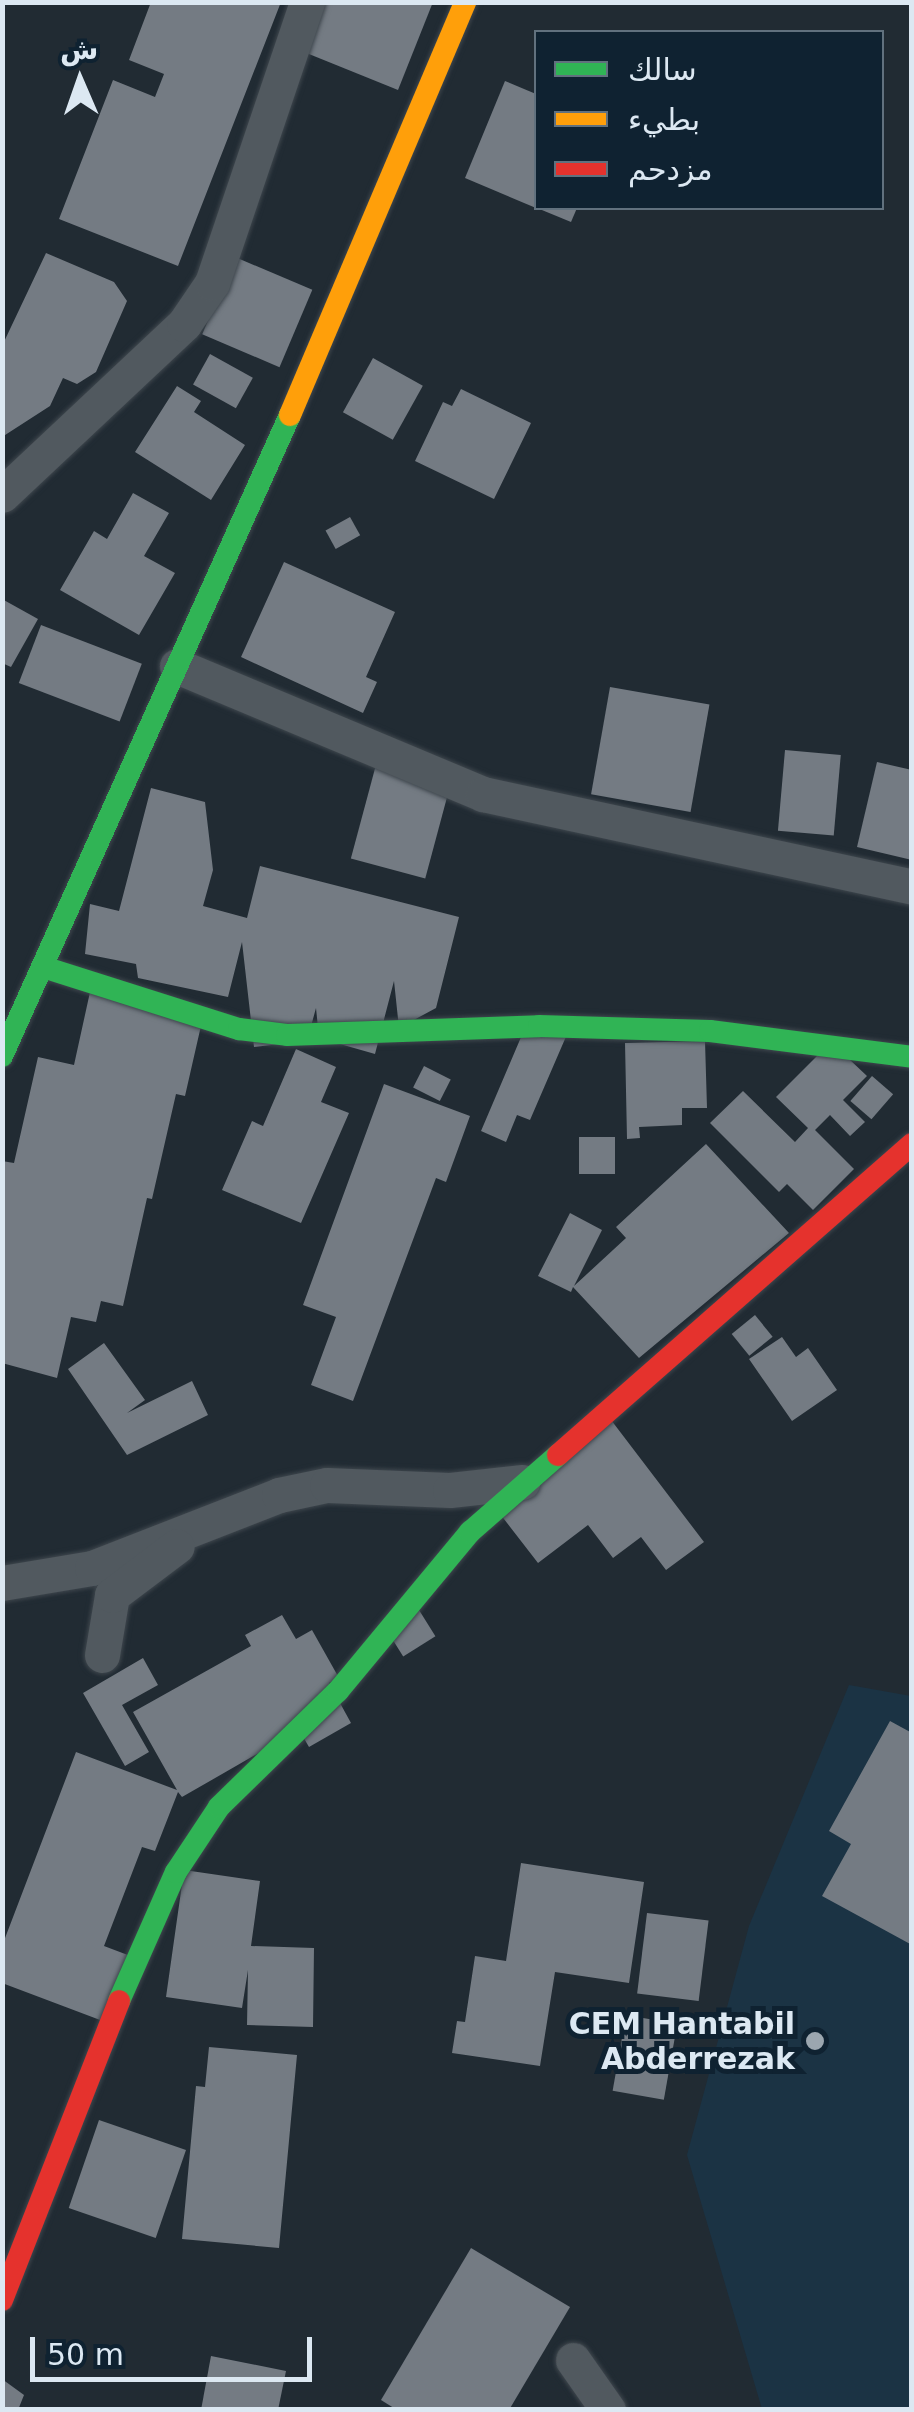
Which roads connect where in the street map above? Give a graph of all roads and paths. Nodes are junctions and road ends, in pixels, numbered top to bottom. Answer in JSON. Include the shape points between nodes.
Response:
{"nodes":[{"id":1,"x":307,"y":2,"type":"edge"},
{"id":2,"x":465,"y":2,"type":"edge"},
{"id":3,"x":2,"y":496,"type":"edge"},
{"id":4,"x":177,"y":666,"type":"junction"},
{"id":5,"x":912,"y":886,"type":"edge"},
{"id":6,"x":42,"y":967,"type":"junction"},
{"id":7,"x":2,"y":1056,"type":"edge"},
{"id":8,"x":912,"y":1056,"type":"edge"},
{"id":9,"x":912,"y":1144,"type":"edge"},
{"id":10,"x":523,"y":1482,"type":"junction"},
{"id":11,"x":188,"y":1530,"type":"junction"},
{"id":12,"x":2,"y":1583,"type":"edge"},
{"id":13,"x":102,"y":1655,"type":"dead end"},
{"id":14,"x":2,"y":2300,"type":"edge"},
{"id":15,"x":573,"y":2360,"type":"dead end"},
{"id":16,"x":608,"y":2410,"type":"edge"}],
"edges":[{"from":1,"to":3,"type":"street","via":[[212,283],[184,324]]},
{"from":2,"to":4,"type":"street"},
{"from":4,"to":5,"type":"street","via":[[483,794]]},
{"from":4,"to":6,"type":"street"},
{"from":6,"to":7,"type":"street"},
{"from":6,"to":8,"type":"street","via":[[239,1028],[288,1035],[539,1026],[710,1031]]},
{"from":9,"to":10,"type":"street"},
{"from":10,"to":11,"type":"street","via":[[450,1490],[326,1485],[279,1495]]},
{"from":10,"to":14,"type":"street","via":[[470,1532],[338,1691],[219,1808],[176,1872]]},
{"from":11,"to":12,"type":"street","via":[[92,1568]]},
{"from":11,"to":13,"type":"street","via":[[167,1559],[112,1595]]},
{"from":15,"to":16,"type":"street"}]}
